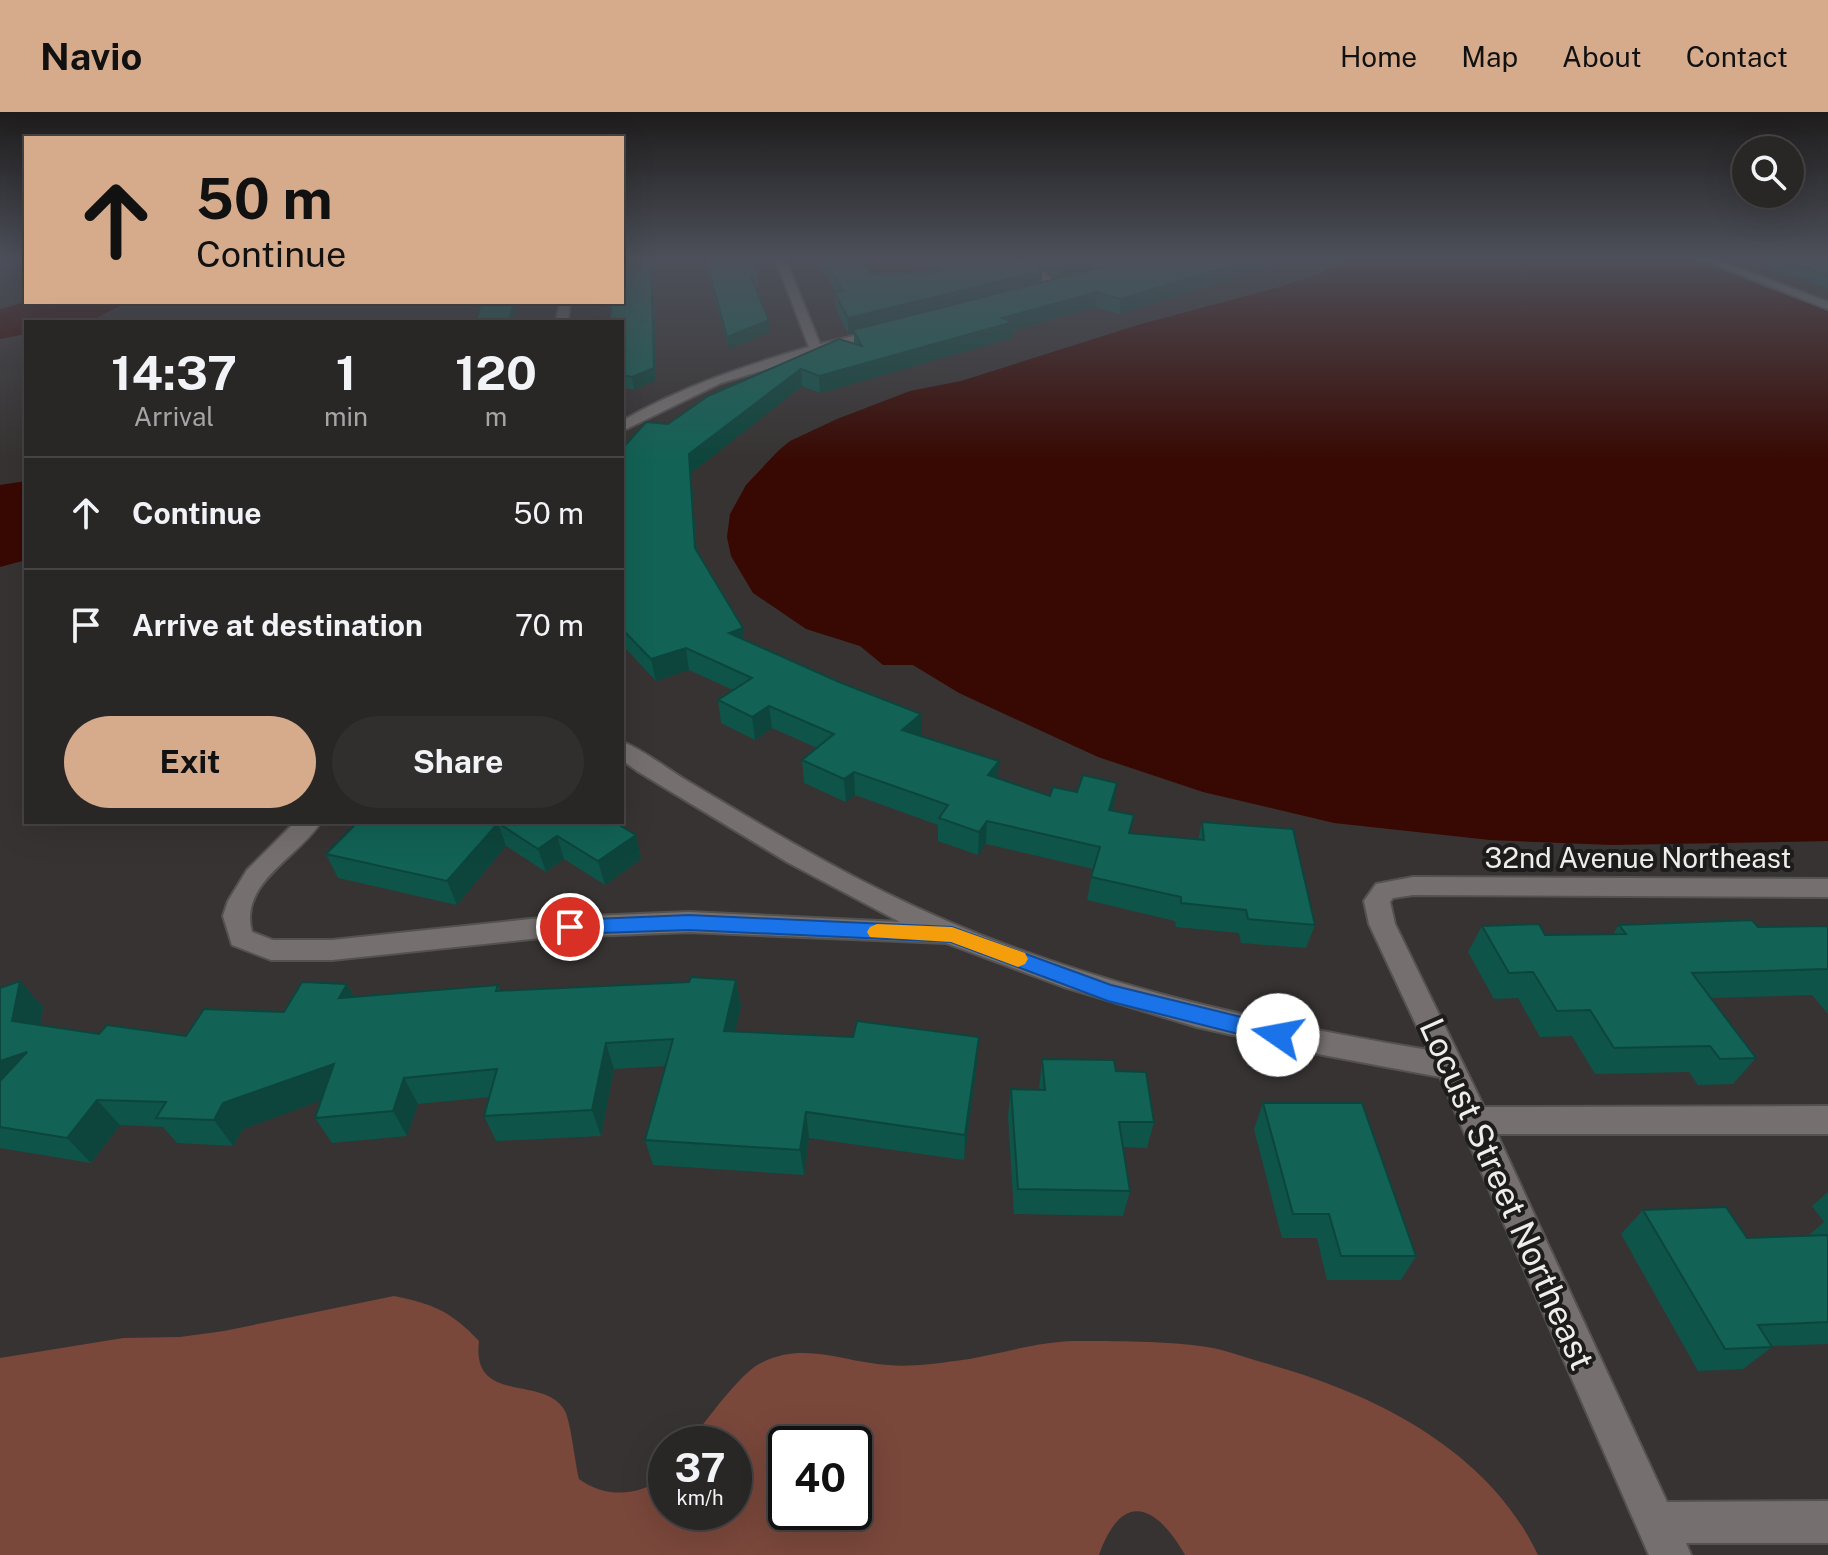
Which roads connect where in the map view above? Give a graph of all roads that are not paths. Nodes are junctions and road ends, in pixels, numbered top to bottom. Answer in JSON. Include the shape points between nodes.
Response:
{"nodes":[{"id":1,"x":807,"y":325,"type":"edge"},
{"id":2,"x":890,"y":330,"type":"edge"},
{"id":3,"x":816,"y":349,"type":"junction"},
{"id":4,"x":624,"y":426,"type":"edge"},
{"id":5,"x":624,"y":750,"type":"edge"},
{"id":6,"x":307,"y":824,"type":"edge"},
{"id":7,"x":1447,"y":886,"type":"joint"},
{"id":8,"x":1828,"y":888,"type":"edge"},
{"id":9,"x":952,"y":935,"type":"junction"},
{"id":10,"x":1450,"y":1066,"type":"junction"},
{"id":11,"x":1828,"y":1120,"type":"edge"},
{"id":12,"x":1475,"y":1121,"type":"junction"},
{"id":13,"x":1828,"y":1522,"type":"edge"},
{"id":14,"x":1663,"y":1539,"type":"edge"}],
"edges":[{"from":1,"to":3,"type":"street"},
{"from":2,"to":3,"type":"street"},
{"from":3,"to":4,"type":"street","via":[[713,380]]},
{"from":5,"to":9,"type":"street","via":[[802,858]]},
{"from":6,"to":9,"type":"street","via":[[243,893],[236,916],[241,938],[271,950],[332,950],[540,928],[689,922]]},
{"from":7,"to":8,"type":"street","name":"32nd Avenue Northeast"},
{"from":7,"to":10,"type":"street","name":"Locust Street Northeast","via":[[1385,890],[1377,901],[1382,924]]},
{"from":9,"to":10,"type":"street","via":[[1108,992],[1220,1022]]},
{"from":10,"to":12,"type":"street","name":"Locust Street Northeast"},
{"from":11,"to":12,"type":"street"},
{"from":12,"to":14,"type":"street","name":"Locust Street Northeast"},
{"from":13,"to":14,"type":"street"}]}
